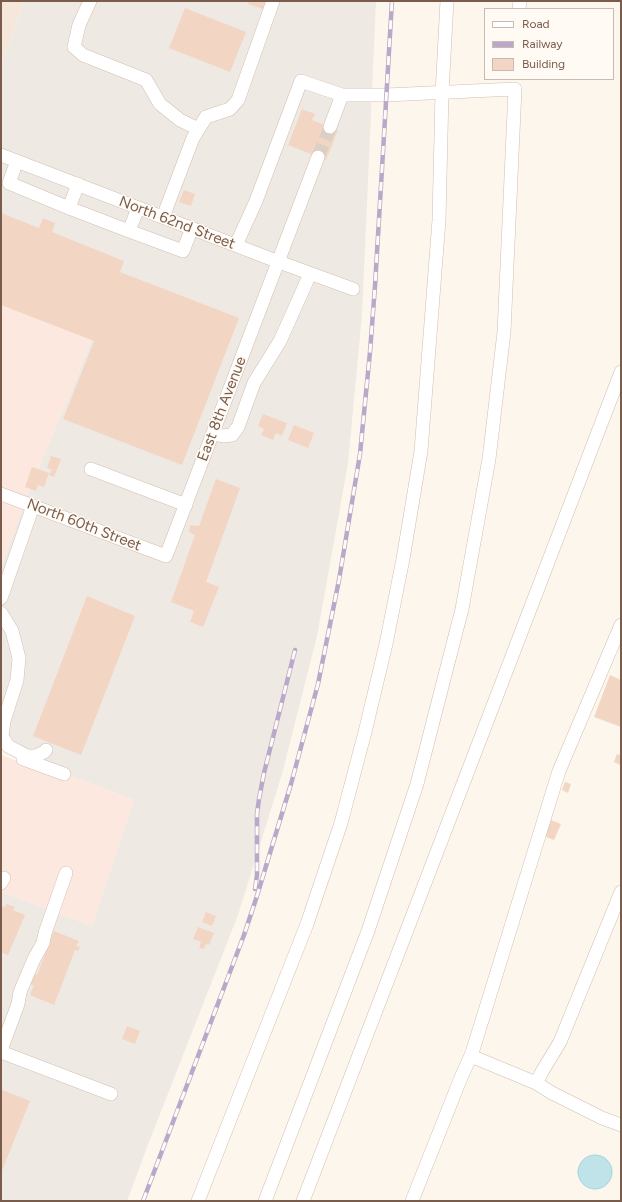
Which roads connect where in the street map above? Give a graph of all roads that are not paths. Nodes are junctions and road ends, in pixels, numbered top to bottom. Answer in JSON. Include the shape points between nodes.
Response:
{"nodes":[{"id":1,"x":90,"y":1,"type":"edge"},
{"id":2,"x":273,"y":1,"type":"edge"},
{"id":3,"x":447,"y":1,"type":"edge"},
{"id":4,"x":515,"y":84,"type":"edge"},
{"id":5,"x":442,"y":93,"type":"junction"},
{"id":6,"x":342,"y":95,"type":"junction"},
{"id":7,"x":330,"y":127,"type":"tunnel mouth"},
{"id":8,"x":198,"y":129,"type":"junction"},
{"id":9,"x":1,"y":155,"type":"edge"},
{"id":10,"x":318,"y":157,"type":"tunnel mouth"},
{"id":11,"x":17,"y":161,"type":"junction"},
{"id":12,"x":78,"y":184,"type":"junction"},
{"id":13,"x":70,"y":208,"type":"junction"},
{"id":14,"x":138,"y":208,"type":"junction"},
{"id":15,"x":163,"y":217,"type":"junction"},
{"id":16,"x":192,"y":228,"type":"junction"},
{"id":17,"x":129,"y":231,"type":"junction"},
{"id":18,"x":236,"y":245,"type":"junction"},
{"id":19,"x":279,"y":262,"type":"junction"},
{"id":20,"x":310,"y":274,"type":"junction"},
{"id":21,"x":353,"y":289,"type":"dead end"},
{"id":22,"x":621,"y":372,"type":"edge"},
{"id":23,"x":213,"y":434,"type":"junction"},
{"id":24,"x":91,"y":469,"type":"dead end"},
{"id":25,"x":1,"y":494,"type":"edge"},
{"id":26,"x":186,"y":505,"type":"junction"},
{"id":27,"x":33,"y":506,"type":"junction"},
{"id":28,"x":166,"y":556,"type":"joint"},
{"id":29,"x":1,"y":598,"type":"edge"},
{"id":30,"x":1,"y":613,"type":"edge"},
{"id":31,"x":621,"y":625,"type":"edge"},
{"id":32,"x":5,"y":705,"type":"edge"},
{"id":33,"x":1,"y":750,"type":"edge"},
{"id":34,"x":46,"y":750,"type":"dead end"},
{"id":35,"x":64,"y":774,"type":"dead end"},
{"id":36,"x":66,"y":873,"type":"dead end"},
{"id":37,"x":621,"y":892,"type":"edge"},
{"id":38,"x":1,"y":1051,"type":"edge"},
{"id":39,"x":470,"y":1056,"type":"junction"},
{"id":40,"x":536,"y":1083,"type":"junction"},
{"id":41,"x":111,"y":1094,"type":"dead end"},
{"id":42,"x":621,"y":1125,"type":"edge"},
{"id":43,"x":198,"y":1201,"type":"edge"},
{"id":44,"x":265,"y":1201,"type":"edge"},
{"id":45,"x":303,"y":1201,"type":"edge"},
{"id":46,"x":412,"y":1201,"type":"edge"}],
"edges":[{"from":1,"to":8,"type":"street","via":[[74,47],[83,55],[146,80],[160,104],[180,120]]},
{"from":2,"to":8,"type":"street","via":[[238,100],[230,109],[206,117]]},
{"from":3,"to":5,"type":"street"},
{"from":4,"to":5,"type":"street"},
{"from":4,"to":44,"type":"street","via":[[504,332],[489,459],[462,609],[417,784],[368,931]]},
{"from":5,"to":6,"type":"street"},
{"from":5,"to":43,"type":"street","via":[[439,220],[421,451],[386,644],[341,823],[307,924]]},
{"from":6,"to":7,"type":"street"},
{"from":6,"to":18,"type":"street","via":[[301,81],[256,201]]},
{"from":8,"to":15,"type":"street"},
{"from":9,"to":11,"type":"street","name":"North 62nd Street"},
{"from":10,"to":19,"type":"street","name":"East 8th Avenue"},
{"from":11,"to":12,"type":"street","name":"North 62nd Street"},
{"from":11,"to":13,"type":"street","via":[[8,183]]},
{"from":12,"to":13,"type":"street"},
{"from":12,"to":14,"type":"street","name":"North 62nd Street"},
{"from":13,"to":17,"type":"street"},
{"from":14,"to":15,"type":"street","name":"North 62nd Street"},
{"from":14,"to":17,"type":"street"},
{"from":15,"to":16,"type":"street","name":"North 62nd Street"},
{"from":16,"to":17,"type":"street","via":[[183,251]]},
{"from":16,"to":18,"type":"street","name":"North 62nd Street"},
{"from":18,"to":19,"type":"street","name":"North 62nd Street"},
{"from":19,"to":20,"type":"street","name":"North 62nd Street"},
{"from":19,"to":23,"type":"street","name":"East 8th Avenue"},
{"from":20,"to":21,"type":"street","name":"North 62nd Street"},
{"from":20,"to":23,"type":"street","via":[[280,341],[254,383],[238,426],[232,435]]},
{"from":22,"to":45,"type":"street"},
{"from":23,"to":26,"type":"street","name":"East 8th Avenue"},
{"from":24,"to":26,"type":"street"},
{"from":25,"to":27,"type":"street","name":"North 60th Street"},
{"from":26,"to":28,"type":"street","name":"East 8th Avenue"},
{"from":27,"to":28,"type":"street","name":"North 60th Street"},
{"from":27,"to":29,"type":"street"},
{"from":30,"to":32,"type":"street","via":[[12,631],[19,658],[17,680]]},
{"from":31,"to":39,"type":"street","via":[[559,771]]},
{"from":32,"to":34,"type":"street","via":[[2,736],[8,746],[26,756],[36,756]]},
{"from":33,"to":35,"type":"street"},
{"from":36,"to":38,"type":"street","via":[[43,943],[20,992]]},
{"from":37,"to":40,"type":"street","via":[[560,1042]]},
{"from":38,"to":41,"type":"street"},
{"from":39,"to":40,"type":"street"},
{"from":39,"to":46,"type":"street"},
{"from":40,"to":42,"type":"street","via":[[552,1094]]}]}
